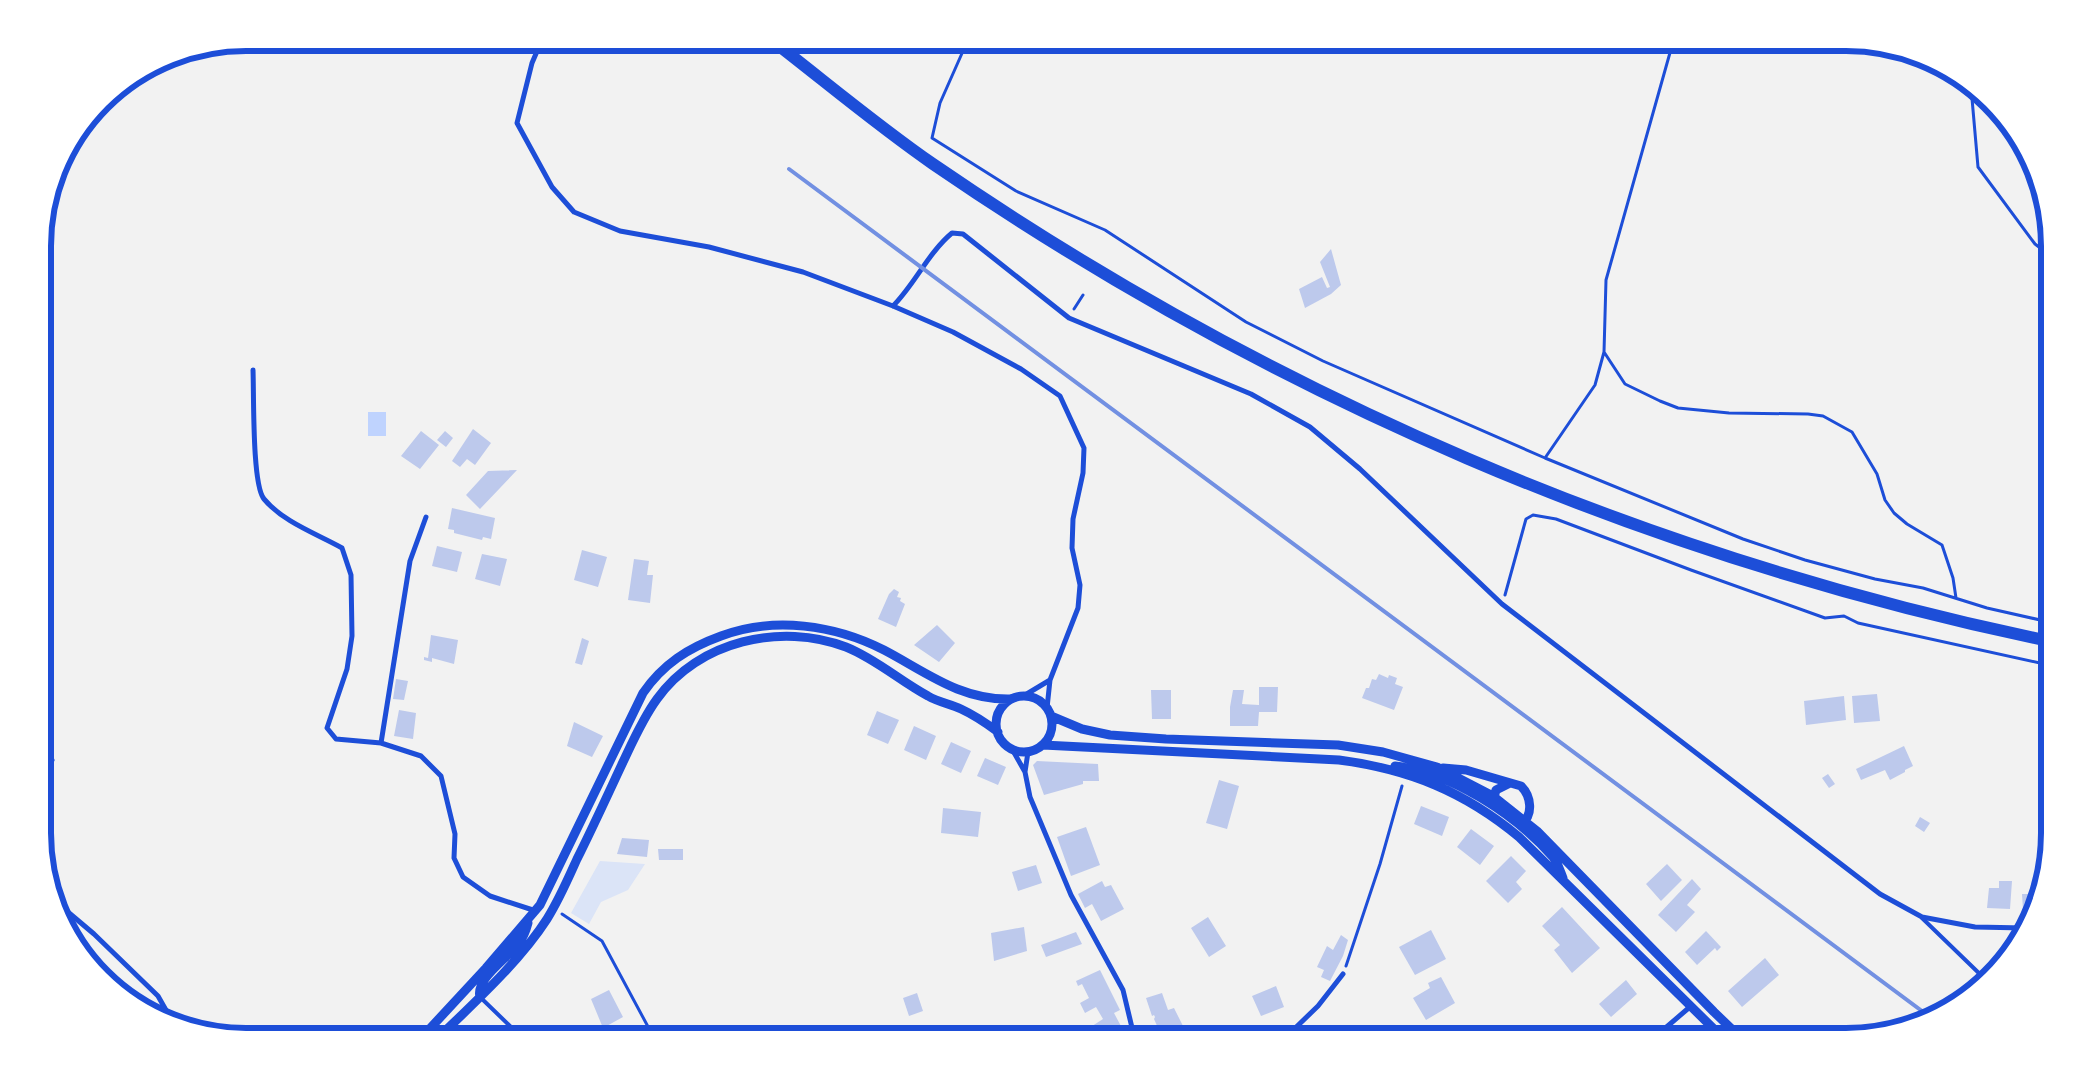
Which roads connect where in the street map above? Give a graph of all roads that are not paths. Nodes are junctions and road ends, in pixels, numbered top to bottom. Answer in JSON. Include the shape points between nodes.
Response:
{"nodes":[{"id":1,"x":537,"y":51,"type":"edge"},
{"id":2,"x":786,"y":51,"type":"edge"},
{"id":3,"x":893,"y":306,"type":"junction"},
{"id":4,"x":253,"y":370,"type":"dead end"},
{"id":5,"x":426,"y":517,"type":"dead end"},
{"id":6,"x":2041,"y":639,"type":"edge"},
{"id":7,"x":1050,"y":680,"type":"junction"},
{"id":8,"x":1025,"y":695,"type":"junction"},
{"id":9,"x":1010,"y":700,"type":"junction"},
{"id":10,"x":1049,"y":712,"type":"junction"},
{"id":11,"x":998,"y":732,"type":"junction"},
{"id":12,"x":381,"y":743,"type":"junction"},
{"id":13,"x":1043,"y":745,"type":"junction"},
{"id":14,"x":1012,"y":749,"type":"junction"},
{"id":15,"x":1028,"y":752,"type":"junction"},
{"id":16,"x":1369,"y":764,"type":"junction"},
{"id":17,"x":1437,"y":768,"type":"junction"},
{"id":18,"x":1025,"y":772,"type":"junction"},
{"id":19,"x":1510,"y":783,"type":"junction"},
{"id":20,"x":1493,"y":801,"type":"junction"},
{"id":21,"x":1522,"y":823,"type":"junction"},
{"id":22,"x":1566,"y":882,"type":"junction"},
{"id":23,"x":536,"y":911,"type":"junction"},
{"id":24,"x":68,"y":912,"type":"edge"},
{"id":25,"x":1922,"y":917,"type":"junction"},
{"id":26,"x":528,"y":920,"type":"junction"},
{"id":27,"x":2016,"y":928,"type":"edge"},
{"id":28,"x":1343,"y":974,"type":"road end"},
{"id":29,"x":1981,"y":974,"type":"edge"},
{"id":30,"x":480,"y":996,"type":"junction"},
{"id":31,"x":1691,"y":1006,"type":"junction"},
{"id":32,"x":166,"y":1011,"type":"edge"},
{"id":33,"x":511,"y":1027,"type":"dead end"},
{"id":34,"x":430,"y":1028,"type":"edge"},
{"id":35,"x":448,"y":1028,"type":"edge"},
{"id":36,"x":1132,"y":1028,"type":"edge"},
{"id":37,"x":1295,"y":1028,"type":"edge"},
{"id":38,"x":1665,"y":1028,"type":"edge"},
{"id":39,"x":1713,"y":1028,"type":"edge"},
{"id":40,"x":1731,"y":1028,"type":"edge"}],
"edges":[{"from":1,"to":3,"type":"street","via":[[517,123],[552,187],[574,212],[620,231],[709,246],[803,272]]},
{"from":2,"to":6,"type":"main road","via":[[931,163],[1121,285],[1346,404],[1498,473],[1647,530],[1807,582],[1933,616]]},
{"from":3,"to":7,"type":"street","via":[[953,332],[1021,369],[1060,396],[1084,448],[1073,519],[1072,548],[1080,585],[1078,608]]},
{"from":3,"to":25,"type":"street","via":[[942,242],[952,233],[963,234],[1069,318],[1251,394],[1310,427],[1360,469],[1502,604],[1880,894]]},
{"from":4,"to":12,"type":"street","via":[[257,478],[262,498],[292,521],[342,548],[351,575],[352,636],[347,669],[327,728],[336,739]]},
{"from":5,"to":12,"type":"street","via":[[410,561]]},
{"from":7,"to":8,"type":"street"},
{"from":7,"to":10,"type":"street"},
{"from":8,"to":9,"type":"street"},
{"from":8,"to":10,"type":"street","via":[[1041,701]]},
{"from":9,"to":11,"type":"street","via":[[999,712],[996,721]]},
{"from":9,"to":23,"type":"street","via":[[971,695],[855,638],[800,625],[753,627],[703,642],[674,659],[654,677],[643,693]]},
{"from":10,"to":13,"type":"street","via":[[1052,732]]},
{"from":10,"to":17,"type":"street","via":[[1082,729],[1110,735],[1338,745],[1383,752]]},
{"from":11,"to":14,"type":"street"},
{"from":11,"to":30,"type":"street","via":[[976,717],[930,697],[863,655],[831,642],[798,636],[764,637],[712,654],[678,676],[656,699],[636,734],[553,909],[528,945]]},
{"from":12,"to":23,"type":"street","via":[[421,756],[441,776],[455,834],[454,858],[463,877],[490,896]]},
{"from":13,"to":15,"type":"street"},
{"from":13,"to":16,"type":"street"},
{"from":14,"to":15,"type":"street"},
{"from":14,"to":18,"type":"street"},
{"from":15,"to":18,"type":"street"},
{"from":16,"to":20,"type":"street","via":[[1411,768]]},
{"from":16,"to":22,"type":"street","via":[[1458,794],[1493,815]]},
{"from":17,"to":19,"type":"street","via":[[1466,770]]},
{"from":17,"to":20,"type":"street"},
{"from":18,"to":36,"type":"street","via":[[1030,797],[1070,895],[1123,990]]},
{"from":19,"to":20,"type":"street","via":[[1496,790]]},
{"from":19,"to":21,"type":"street","via":[[1521,786],[1530,802],[1529,813]]},
{"from":20,"to":21,"type":"street"},
{"from":21,"to":22,"type":"street","via":[[1553,858]]},
{"from":21,"to":40,"type":"street"},
{"from":22,"to":31,"type":"street"},
{"from":23,"to":26,"type":"street"},
{"from":24,"to":32,"type":"street","via":[[158,996]]},
{"from":25,"to":27,"type":"street","via":[[1975,927]]},
{"from":25,"to":29,"type":"lane"},
{"from":26,"to":30,"type":"street","via":[[525,935],[518,946],[482,982]]},
{"from":26,"to":34,"type":"street"},
{"from":28,"to":37,"type":"street"},
{"from":30,"to":33,"type":"lane"},
{"from":30,"to":35,"type":"street"},
{"from":31,"to":38,"type":"street"},
{"from":31,"to":39,"type":"street"}]}
